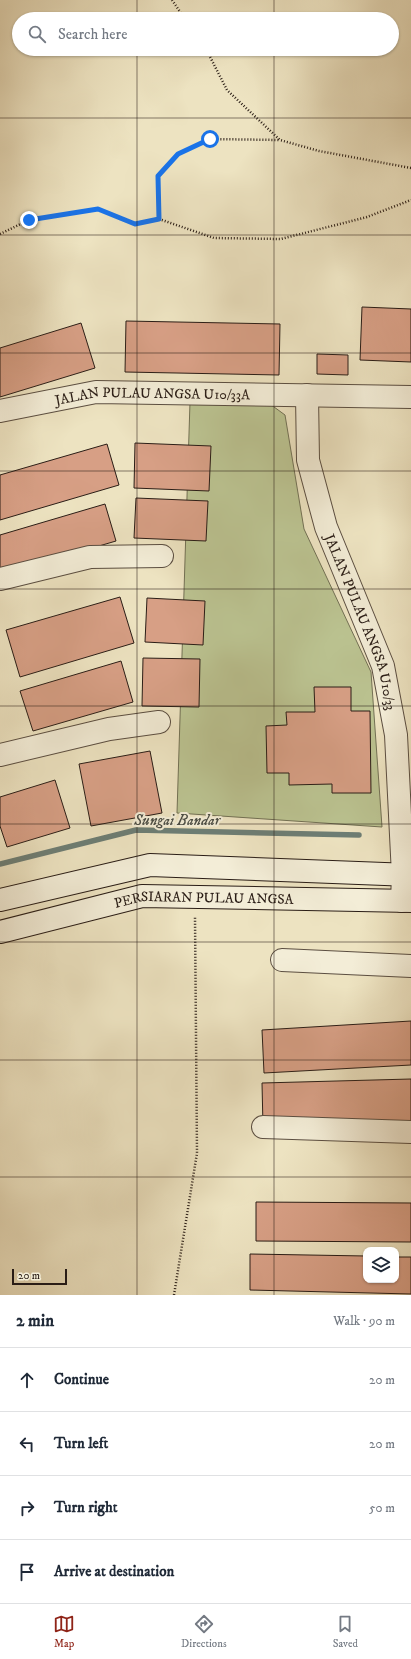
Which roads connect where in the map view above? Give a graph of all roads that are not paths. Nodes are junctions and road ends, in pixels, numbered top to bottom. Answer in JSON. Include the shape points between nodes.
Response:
{"nodes":[{"id":1,"x":307,"y":395,"type":"junction"},
{"id":2,"x":411,"y":396,"type":"edge"},
{"id":3,"x":0,"y":411,"type":"edge"},
{"id":4,"x":162,"y":556,"type":"dead end"},
{"id":5,"x":0,"y":579,"type":"edge"},
{"id":6,"x":159,"y":722,"type":"dead end"},
{"id":7,"x":0,"y":755,"type":"edge"},
{"id":8,"x":407,"y":875,"type":"edge"},
{"id":9,"x":0,"y":900,"type":"edge"},
{"id":10,"x":406,"y":901,"type":"edge"},
{"id":11,"x":0,"y":932,"type":"edge"},
{"id":12,"x":282,"y":960,"type":"dead end"},
{"id":13,"x":411,"y":966,"type":"edge"},
{"id":14,"x":263,"y":1126,"type":"dead end"},
{"id":15,"x":411,"y":1132,"type":"edge"}],
"edges":[{"from":1,"to":2,"type":"street","name":"JALAN PULAU ANGSA U10/33A"},
{"from":1,"to":3,"type":"street","name":"JALAN PULAU ANGSA U10/33A","via":[[96,392]]},
{"from":1,"to":8,"type":"street","name":"JALAN PULAU ANGSA U10/33","via":[[308,460],[326,527],[383,666],[396,735]]},
{"from":4,"to":5,"type":"street","via":[[90,557]]},
{"from":6,"to":7,"type":"street","via":[[109,729]]},
{"from":8,"to":9,"type":"street","name":"PERSIARAN PULAU ANGSA","via":[[150,865]]},
{"from":8,"to":10,"type":"street","name":"JALAN PULAU ANGSA U10/33"},
{"from":10,"to":11,"type":"street","name":"PERSIARAN PULAU ANGSA","via":[[142,896]]},
{"from":12,"to":13,"type":"street"},
{"from":14,"to":15,"type":"street"}]}
